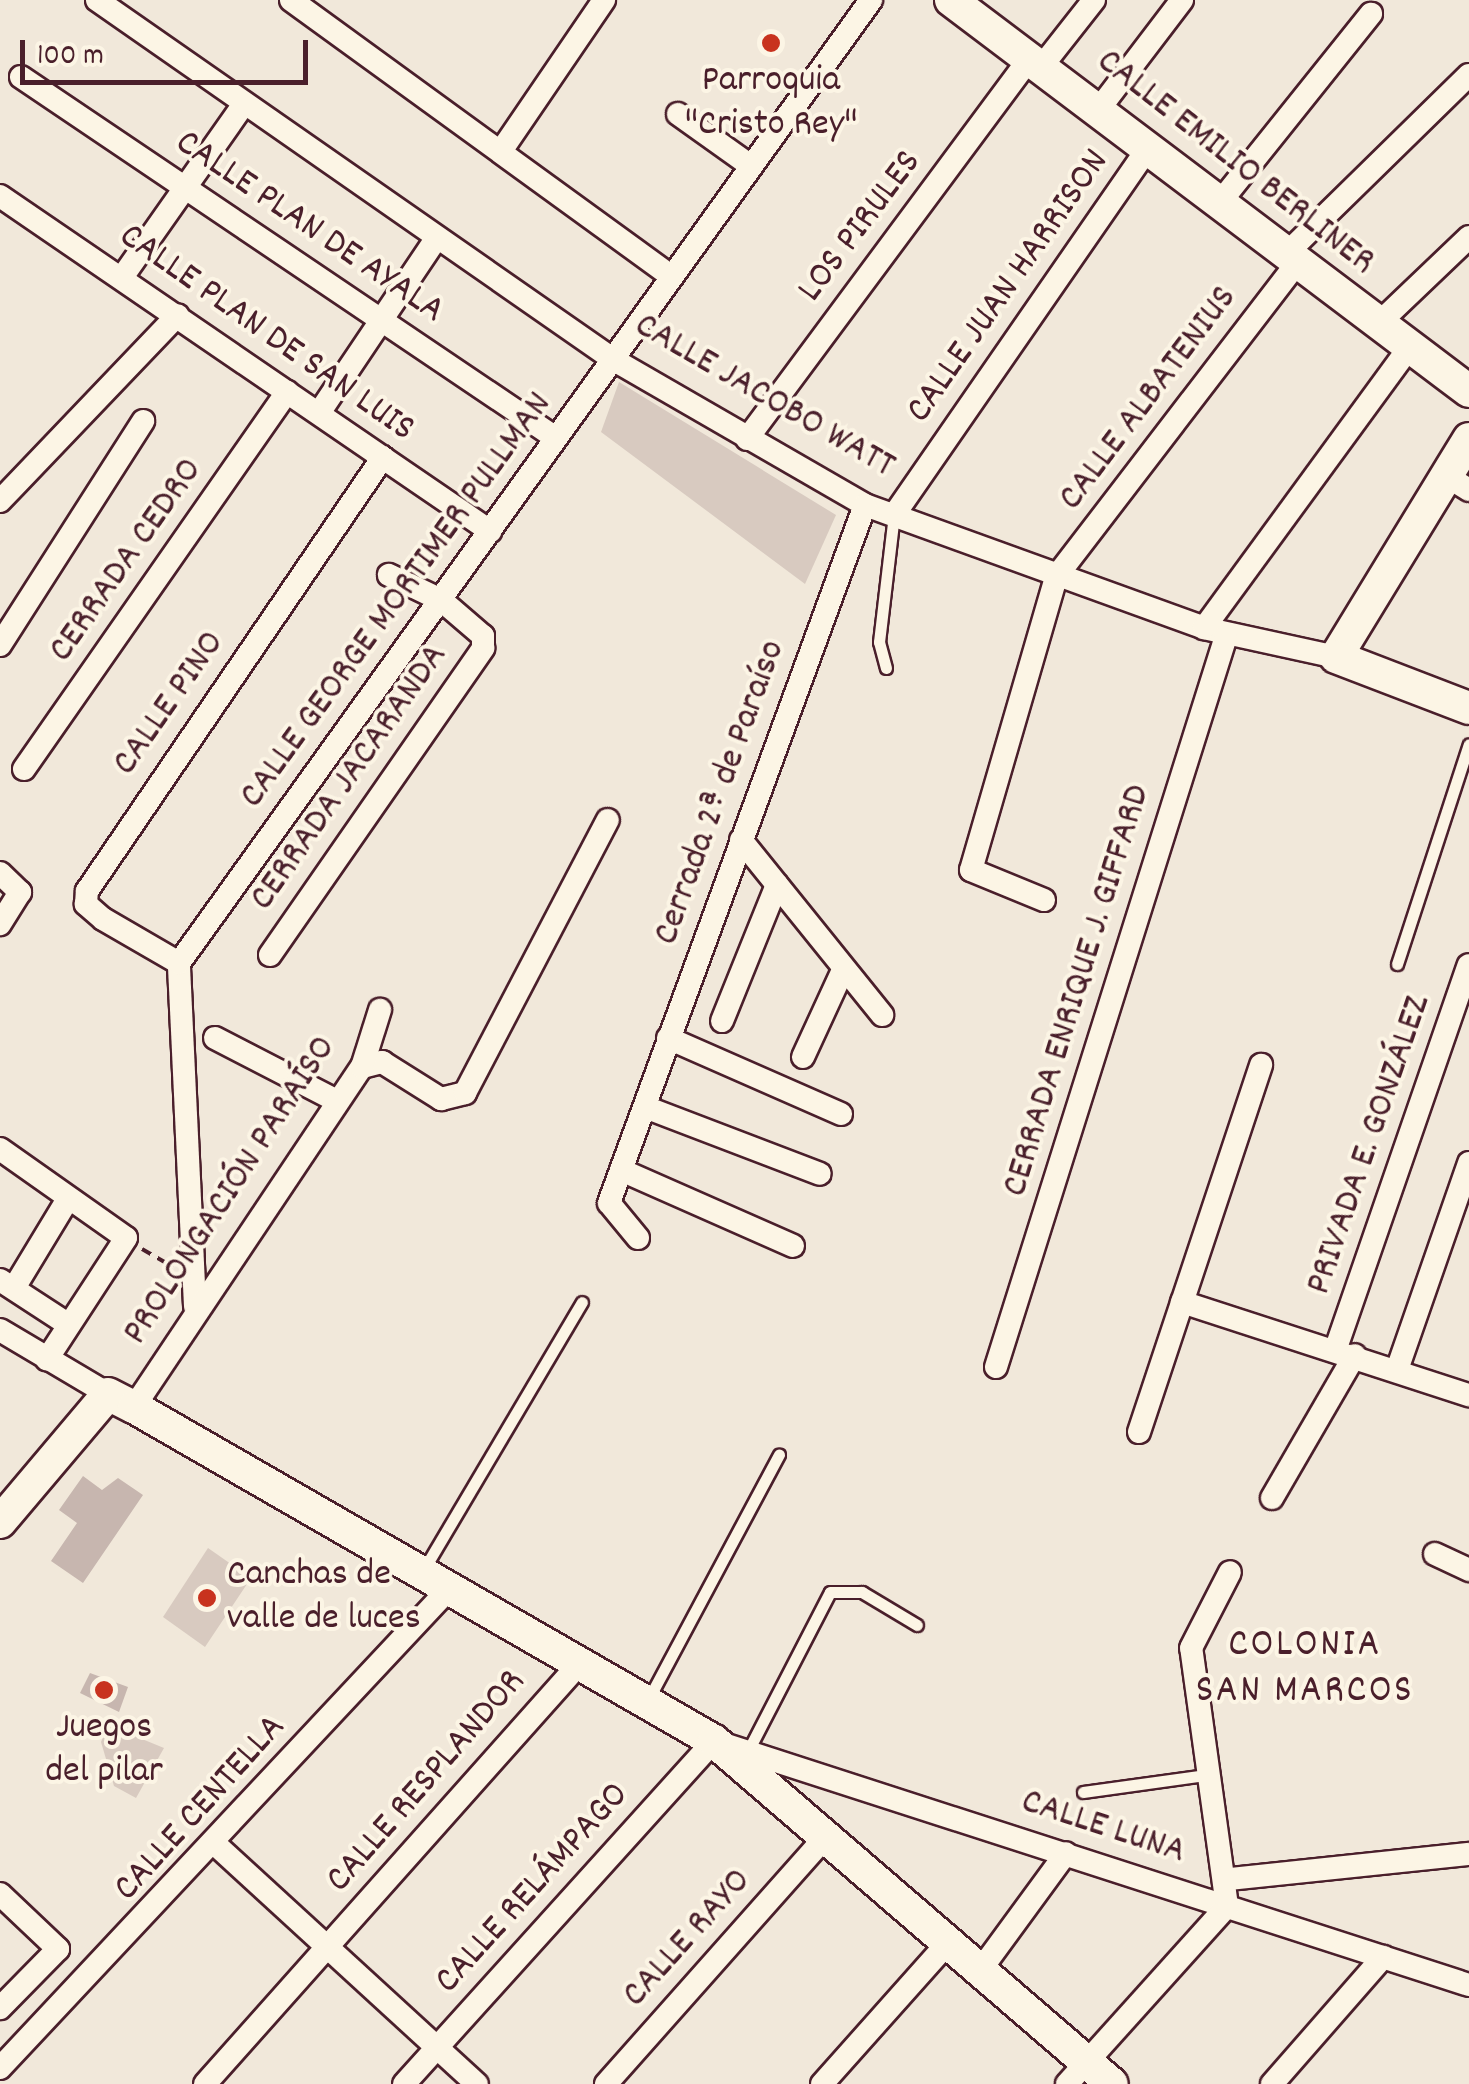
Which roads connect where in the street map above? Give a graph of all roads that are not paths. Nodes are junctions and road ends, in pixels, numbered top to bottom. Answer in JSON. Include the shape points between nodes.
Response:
{"nodes":[{"id":1,"x":98,"y":0,"type":"edge"},
{"id":2,"x":291,"y":0,"type":"edge"},
{"id":3,"x":604,"y":0,"type":"edge"},
{"id":4,"x":872,"y":0,"type":"edge"},
{"id":5,"x":951,"y":0,"type":"edge"},
{"id":6,"x":1094,"y":0,"type":"edge"},
{"id":7,"x":1182,"y":0,"type":"edge"},
{"id":8,"x":322,"y":9,"type":"edge"},
{"id":9,"x":1371,"y":14,"type":"dead end"},
{"id":10,"x":1036,"y":62,"type":"junction"},
{"id":11,"x":1469,"y":75,"type":"edge"},
{"id":12,"x":21,"y":77,"type":"dead end"},
{"id":13,"x":242,"y":105,"type":"junction"},
{"id":14,"x":1099,"y":109,"type":"junction"},
{"id":15,"x":678,"y":114,"type":"dead end"},
{"id":16,"x":1148,"y":148,"type":"junction"},
{"id":17,"x":501,"y":151,"type":"junction"},
{"id":18,"x":751,"y":166,"type":"junction"},
{"id":19,"x":188,"y":188,"type":"junction"},
{"id":20,"x":0,"y":196,"type":"edge"},
{"id":21,"x":1220,"y":201,"type":"junction"},
{"id":22,"x":1469,"y":237,"type":"edge"},
{"id":23,"x":436,"y":239,"type":"junction"},
{"id":24,"x":1291,"y":258,"type":"junction"},
{"id":25,"x":670,"y":275,"type":"junction"},
{"id":26,"x":122,"y":276,"type":"junction"},
{"id":27,"x":178,"y":315,"type":"junction"},
{"id":28,"x":382,"y":319,"type":"junction"},
{"id":29,"x":1378,"y":324,"type":"junction"},
{"id":30,"x":1409,"y":348,"type":"junction"},
{"id":31,"x":614,"y":360,"type":"junction"},
{"id":32,"x":1469,"y":390,"type":"edge"},
{"id":33,"x":287,"y":392,"type":"junction"},
{"id":34,"x":319,"y":413,"type":"junction"},
{"id":35,"x":142,"y":421,"type":"dead end"},
{"id":36,"x":556,"y":438,"type":"junction"},
{"id":37,"x":747,"y":439,"type":"junction"},
{"id":38,"x":1469,"y":439,"type":"edge"},
{"id":39,"x":383,"y":457,"type":"junction"},
{"id":40,"x":1457,"y":482,"type":"edge"},
{"id":41,"x":0,"y":501,"type":"edge"},
{"id":42,"x":865,"y":506,"type":"junction"},
{"id":43,"x":894,"y":516,"type":"junction"},
{"id":44,"x":490,"y":531,"type":"junction"},
{"id":45,"x":389,"y":575,"type":"dead end"},
{"id":46,"x":1056,"y":577,"type":"junction"},
{"id":47,"x":441,"y":600,"type":"junction"},
{"id":48,"x":1215,"y":632,"type":"junction"},
{"id":49,"x":0,"y":645,"type":"edge"},
{"id":50,"x":1336,"y":657,"type":"junction"},
{"id":51,"x":886,"y":668,"type":"dead end"},
{"id":52,"x":1469,"y":708,"type":"edge"},
{"id":53,"x":1469,"y":744,"type":"edge"},
{"id":54,"x":24,"y":770,"type":"dead end"},
{"id":55,"x":608,"y":820,"type":"dead end"},
{"id":56,"x":741,"y":840,"type":"junction"},
{"id":57,"x":0,"y":873,"type":"edge"},
{"id":58,"x":776,"y":885,"type":"junction"},
{"id":59,"x":1044,"y":900,"type":"dead end"},
{"id":60,"x":0,"y":924,"type":"edge"},
{"id":61,"x":270,"y":955,"type":"dead end"},
{"id":62,"x":179,"y":963,"type":"junction"},
{"id":63,"x":1397,"y":964,"type":"dead end"},
{"id":64,"x":1469,"y":964,"type":"edge"},
{"id":65,"x":843,"y":970,"type":"junction"},
{"id":66,"x":380,"y":1010,"type":"dead end"},
{"id":67,"x":882,"y":1015,"type":"dead end"},
{"id":68,"x":722,"y":1021,"type":"dead end"},
{"id":69,"x":215,"y":1038,"type":"dead end"},
{"id":70,"x":668,"y":1038,"type":"junction"},
{"id":71,"x":803,"y":1057,"type":"dead end"},
{"id":72,"x":1261,"y":1065,"type":"dead end"},
{"id":73,"x":362,"y":1066,"type":"junction"},
{"id":74,"x":333,"y":1098,"type":"junction"},
{"id":75,"x":645,"y":1107,"type":"junction"},
{"id":76,"x":841,"y":1114,"type":"dead end"},
{"id":77,"x":6,"y":1154,"type":"edge"},
{"id":78,"x":1469,"y":1163,"type":"edge"},
{"id":79,"x":621,"y":1170,"type":"junction"},
{"id":80,"x":820,"y":1174,"type":"dead end"},
{"id":81,"x":0,"y":1178,"type":"edge"},
{"id":82,"x":68,"y":1199,"type":"junction"},
{"id":83,"x":638,"y":1238,"type":"dead end"},
{"id":84,"x":793,"y":1246,"type":"dead end"},
{"id":85,"x":7,"y":1284,"type":"edge"},
{"id":86,"x":582,"y":1302,"type":"dead end"},
{"id":87,"x":1182,"y":1302,"type":"junction"},
{"id":88,"x":195,"y":1306,"type":"junction"},
{"id":89,"x":69,"y":1325,"type":"junction"},
{"id":90,"x":0,"y":1330,"type":"edge"},
{"id":91,"x":1345,"y":1351,"type":"junction"},
{"id":92,"x":48,"y":1358,"type":"junction"},
{"id":93,"x":996,"y":1366,"type":"dead end"},
{"id":94,"x":1398,"y":1367,"type":"junction"},
{"id":95,"x":1469,"y":1395,"type":"edge"},
{"id":96,"x":121,"y":1400,"type":"junction"},
{"id":97,"x":1139,"y":1432,"type":"dead end"},
{"id":98,"x":779,"y":1455,"type":"dead end"},
{"id":99,"x":1272,"y":1498,"type":"dead end"},
{"id":100,"x":0,"y":1522,"type":"edge"},
{"id":101,"x":1435,"y":1554,"type":"dead end"},
{"id":102,"x":1469,"y":1570,"type":"edge"},
{"id":103,"x":1230,"y":1572,"type":"dead end"},
{"id":104,"x":434,"y":1583,"type":"junction"},
{"id":105,"x":917,"y":1626,"type":"dead end"},
{"id":106,"x":580,"y":1662,"type":"junction"},
{"id":107,"x":646,"y":1702,"type":"junction"},
{"id":108,"x":714,"y":1742,"type":"junction"},
{"id":109,"x":750,"y":1747,"type":"junction"},
{"id":110,"x":1212,"y":1774,"type":"junction"},
{"id":111,"x":1083,"y":1792,"type":"dead end"},
{"id":112,"x":823,"y":1840,"type":"junction"},
{"id":113,"x":216,"y":1844,"type":"junction"},
{"id":114,"x":1066,"y":1853,"type":"junction"},
{"id":115,"x":1469,"y":1854,"type":"edge"},
{"id":116,"x":1230,"y":1880,"type":"junction"},
{"id":117,"x":0,"y":1894,"type":"edge"},
{"id":118,"x":1227,"y":1906,"type":"junction"},
{"id":119,"x":946,"y":1945,"type":"junction"},
{"id":120,"x":327,"y":1948,"type":"junction"},
{"id":121,"x":1383,"y":1957,"type":"junction"},
{"id":122,"x":979,"y":1972,"type":"junction"},
{"id":123,"x":1469,"y":1984,"type":"edge"},
{"id":124,"x":0,"y":2008,"type":"edge"},
{"id":125,"x":32,"y":2036,"type":"junction"},
{"id":126,"x":438,"y":2046,"type":"junction"},
{"id":127,"x":0,"y":2068,"type":"edge"},
{"id":128,"x":1077,"y":2073,"type":"edge"},
{"id":129,"x":206,"y":2084,"type":"edge"},
{"id":130,"x":404,"y":2084,"type":"edge"},
{"id":131,"x":477,"y":2084,"type":"edge"},
{"id":132,"x":606,"y":2084,"type":"edge"},
{"id":133,"x":822,"y":2084,"type":"edge"},
{"id":134,"x":1112,"y":2084,"type":"edge"},
{"id":135,"x":1272,"y":2084,"type":"edge"}],
"edges":[{"from":1,"to":13,"type":"street","name":"CALLE JACOBO WATT"},
{"from":2,"to":8,"type":"street"},
{"from":3,"to":17,"type":"street"},
{"from":4,"to":18,"type":"street","name":"CALLE GEORGE MORTIMER PULLMAN"},
{"from":5,"to":10,"type":"street","name":"CALLE EMILIO BERLINER"},
{"from":6,"to":10,"type":"street","name":"LOS PIRULES"},
{"from":7,"to":14,"type":"street"},
{"from":8,"to":17,"type":"street"},
{"from":9,"to":21,"type":"street"},
{"from":10,"to":14,"type":"street","name":"CALLE EMILIO BERLINER"},
{"from":10,"to":37,"type":"street","name":"LOS PIRULES"},
{"from":11,"to":24,"type":"street","name":"CALLE ALBATENIUS"},
{"from":12,"to":19,"type":"street","name":"CALLE PLAN DE AYALA"},
{"from":13,"to":19,"type":"street"},
{"from":13,"to":23,"type":"street","name":"CALLE JACOBO WATT"},
{"from":14,"to":16,"type":"street","name":"CALLE EMILIO BERLINER"},
{"from":15,"to":18,"type":"street"},
{"from":16,"to":21,"type":"street","name":"CALLE EMILIO BERLINER"},
{"from":16,"to":43,"type":"street","name":"CALLE JUAN HARRISON"},
{"from":17,"to":25,"type":"street"},
{"from":18,"to":25,"type":"street","name":"CALLE GEORGE MORTIMER PULLMAN"},
{"from":19,"to":26,"type":"street"},
{"from":19,"to":28,"type":"street","name":"CALLE PLAN DE AYALA"},
{"from":20,"to":26,"type":"street","name":"CALLE PLAN DE SAN LUIS"},
{"from":21,"to":24,"type":"street","name":"CALLE EMILIO BERLINER"},
{"from":22,"to":29,"type":"street"},
{"from":23,"to":28,"type":"street"},
{"from":23,"to":31,"type":"street","name":"CALLE JACOBO WATT"},
{"from":24,"to":29,"type":"street","name":"CALLE EMILIO BERLINER"},
{"from":24,"to":46,"type":"street","name":"CALLE ALBATENIUS"},
{"from":25,"to":31,"type":"street","name":"CALLE GEORGE MORTIMER PULLMAN"},
{"from":26,"to":27,"type":"street","name":"CALLE PLAN DE SAN LUIS"},
{"from":27,"to":33,"type":"street","name":"CALLE PLAN DE SAN LUIS"},
{"from":27,"to":41,"type":"street"},
{"from":28,"to":34,"type":"street"},
{"from":28,"to":36,"type":"street","name":"CALLE PLAN DE AYALA"},
{"from":29,"to":30,"type":"street","name":"CALLE EMILIO BERLINER"},
{"from":30,"to":32,"type":"street","name":"CALLE EMILIO BERLINER"},
{"from":30,"to":48,"type":"street","name":"CERRADA ENRIQUE J. GIFFARD"},
{"from":31,"to":36,"type":"street","name":"CALLE GEORGE MORTIMER PULLMAN"},
{"from":31,"to":37,"type":"street","name":"CALLE JACOBO WATT"},
{"from":33,"to":34,"type":"street","name":"CALLE PLAN DE SAN LUIS"},
{"from":33,"to":54,"type":"street","name":"CERRADA CEDRO"},
{"from":34,"to":39,"type":"street","name":"CALLE PLAN DE SAN LUIS"},
{"from":35,"to":49,"type":"street"},
{"from":36,"to":44,"type":"street","name":"CALLE GEORGE MORTIMER PULLMAN"},
{"from":37,"to":42,"type":"street","name":"CALLE JACOBO WATT"},
{"from":38,"to":40,"type":"street"},
{"from":39,"to":44,"type":"street","name":"CALLE PLAN DE SAN LUIS"},
{"from":39,"to":62,"type":"street","name":"CALLE PINO","via":[[88,891],[86,904],[103,919]]},
{"from":40,"to":50,"type":"street"},
{"from":42,"to":43,"type":"street","name":"CALLE JACOBO WATT"},
{"from":42,"to":56,"type":"street","name":"Cerrada 2ª de Paraíso"},
{"from":43,"to":46,"type":"street","name":"CALLE JACOBO WATT"},
{"from":43,"to":51,"type":"lane","via":[[879,642]]},
{"from":44,"to":47,"type":"street","name":"CALLE GEORGE MORTIMER PULLMAN"},
{"from":45,"to":47,"type":"street","name":"CERRADA JACARANDA"},
{"from":46,"to":48,"type":"street","name":"CALLE JACOBO WATT"},
{"from":46,"to":59,"type":"street","via":[[971,870]]},
{"from":47,"to":61,"type":"street","name":"CERRADA JACARANDA","via":[[483,636],[483,648]]},
{"from":47,"to":62,"type":"street","name":"CALLE GEORGE MORTIMER PULLMAN"},
{"from":48,"to":50,"type":"street","name":"CALLE JACOBO WATT"},
{"from":48,"to":93,"type":"street","name":"CERRADA ENRIQUE J. GIFFARD"},
{"from":50,"to":52,"type":"street","name":"CALLE JACOBO WATT"},
{"from":53,"to":63,"type":"lane"},
{"from":55,"to":73,"type":"street","via":[[465,1093],[441,1098],[382,1062]]},
{"from":56,"to":58,"type":"street"},
{"from":56,"to":70,"type":"street","name":"Cerrada 2ª de Paraíso"},
{"from":57,"to":60,"type":"street","via":[[20,892]]},
{"from":58,"to":65,"type":"street"},
{"from":58,"to":68,"type":"street"},
{"from":62,"to":88,"type":"street"},
{"from":64,"to":91,"type":"street","name":"PRIVADA E. GONZÁLEZ"},
{"from":65,"to":67,"type":"street"},
{"from":65,"to":71,"type":"street"},
{"from":66,"to":73,"type":"street","name":"PROLONGACIÓN PARAÍSO"},
{"from":69,"to":74,"type":"street"},
{"from":70,"to":75,"type":"street","name":"Cerrada 2ª de Paraíso"},
{"from":70,"to":76,"type":"street"},
{"from":72,"to":87,"type":"street"},
{"from":73,"to":74,"type":"street","name":"PROLONGACIÓN PARAÍSO"},
{"from":74,"to":88,"type":"street","name":"PROLONGACIÓN PARAÍSO"},
{"from":75,"to":79,"type":"street","name":"Cerrada 2ª de Paraíso"},
{"from":75,"to":80,"type":"street"},
{"from":77,"to":81,"type":"street"},
{"from":77,"to":82,"type":"street"},
{"from":78,"to":94,"type":"street"},
{"from":79,"to":83,"type":"street","name":"Cerrada 2ª de Paraíso","via":[[609,1203]]},
{"from":79,"to":84,"type":"street"},
{"from":82,"to":85,"type":"street"},
{"from":82,"to":89,"type":"street","via":[[126,1238]]},
{"from":85,"to":89,"type":"street"},
{"from":86,"to":104,"type":"lane"},
{"from":87,"to":91,"type":"street"},
{"from":87,"to":97,"type":"street"},
{"from":88,"to":96,"type":"street","name":"PROLONGACIÓN PARAÍSO"},
{"from":89,"to":92,"type":"street"},
{"from":90,"to":92,"type":"street"},
{"from":91,"to":94,"type":"street"},
{"from":91,"to":99,"type":"street","name":"PRIVADA E. GONZÁLEZ"},
{"from":92,"to":96,"type":"street"},
{"from":94,"to":95,"type":"street"},
{"from":96,"to":100,"type":"street"},
{"from":96,"to":104,"type":"street"},
{"from":98,"to":107,"type":"lane"},
{"from":101,"to":102,"type":"street"},
{"from":103,"to":110,"type":"street","via":[[1191,1648]]},
{"from":104,"to":106,"type":"street"},
{"from":104,"to":113,"type":"street","name":"CALLE CENTELLA"},
{"from":105,"to":109,"type":"lane","via":[[862,1592],[830,1592]]},
{"from":106,"to":107,"type":"street"},
{"from":106,"to":120,"type":"street","name":"CALLE RESPLANDOR"},
{"from":107,"to":108,"type":"street"},
{"from":108,"to":109,"type":"street","name":"CALLE LUNA"},
{"from":108,"to":112,"type":"street"},
{"from":108,"to":126,"type":"street","name":"CALLE RELÁMPAGO"},
{"from":109,"to":114,"type":"street","name":"CALLE LUNA"},
{"from":110,"to":111,"type":"lane"},
{"from":110,"to":116,"type":"street"},
{"from":112,"to":119,"type":"street"},
{"from":112,"to":132,"type":"street","name":"CALLE RAYO"},
{"from":113,"to":120,"type":"street"},
{"from":113,"to":125,"type":"street","name":"CALLE CENTELLA"},
{"from":114,"to":118,"type":"street","name":"CALLE LUNA"},
{"from":114,"to":122,"type":"street"},
{"from":115,"to":116,"type":"street"},
{"from":116,"to":118,"type":"street"},
{"from":117,"to":124,"type":"street","via":[[58,1949]]},
{"from":118,"to":121,"type":"street","name":"CALLE LUNA"},
{"from":118,"to":128,"type":"street"},
{"from":119,"to":122,"type":"street"},
{"from":119,"to":133,"type":"street"},
{"from":120,"to":126,"type":"street"},
{"from":120,"to":129,"type":"street","name":"CALLE RESPLANDOR"},
{"from":121,"to":123,"type":"street","name":"CALLE LUNA"},
{"from":121,"to":135,"type":"street"},
{"from":122,"to":128,"type":"street"},
{"from":124,"to":125,"type":"street"},
{"from":125,"to":127,"type":"street","name":"CALLE CENTELLA"},
{"from":126,"to":130,"type":"street","name":"CALLE RELÁMPAGO"},
{"from":126,"to":131,"type":"street"},
{"from":128,"to":134,"type":"street"}]}
